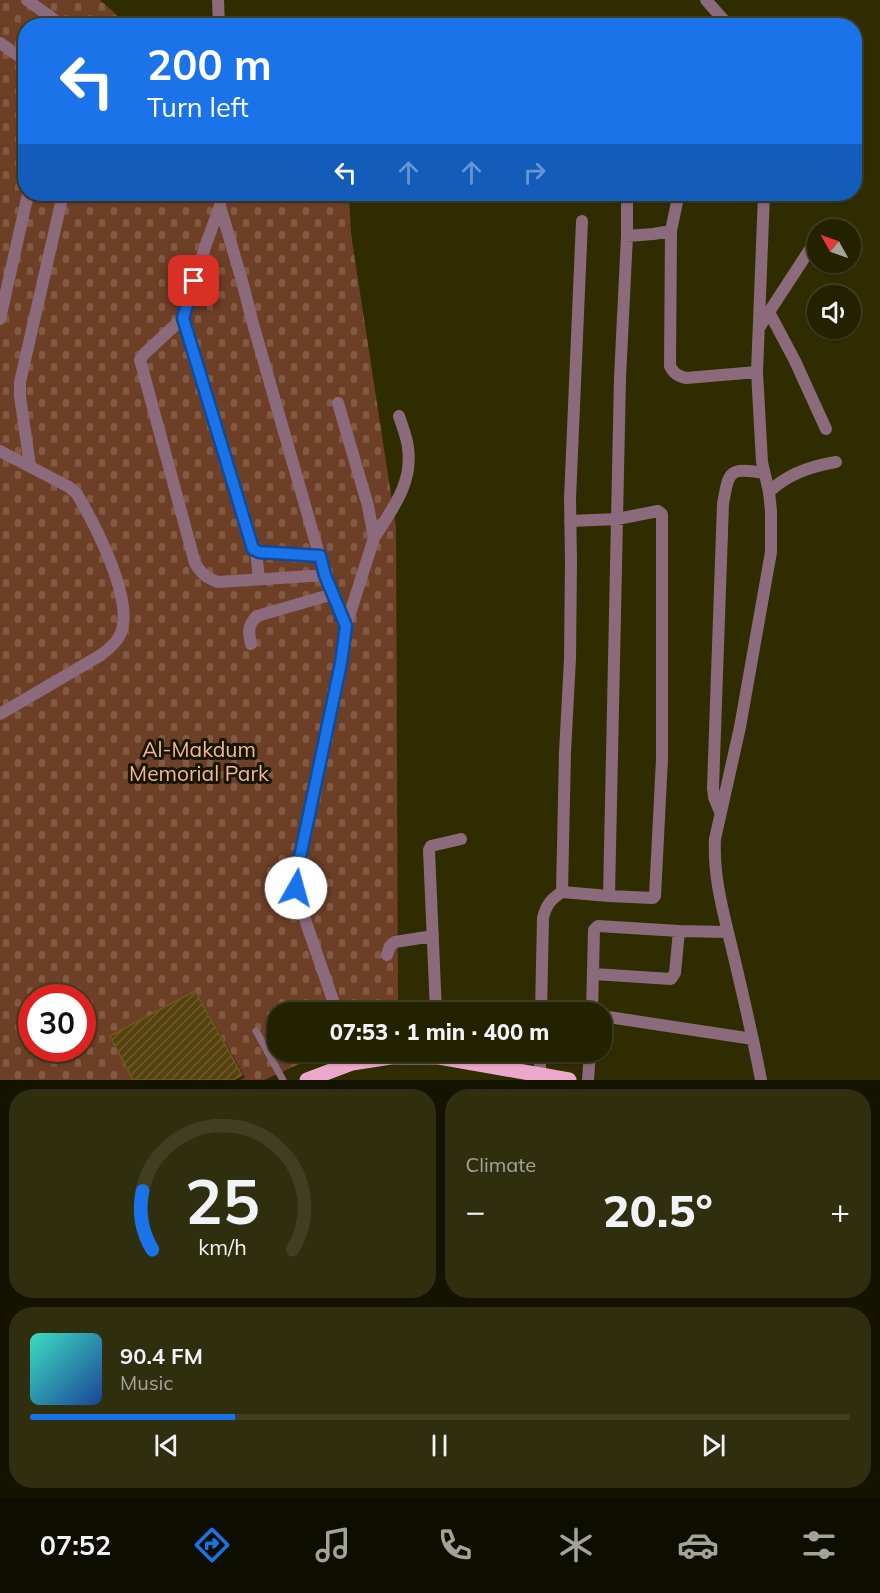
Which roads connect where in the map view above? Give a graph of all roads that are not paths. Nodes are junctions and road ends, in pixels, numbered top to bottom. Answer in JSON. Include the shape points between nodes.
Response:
{"nodes":[{"id":1,"x":27,"y":0,"type":"edge"},
{"id":2,"x":218,"y":0,"type":"edge"},
{"id":3,"x":706,"y":0,"type":"edge"},
{"id":4,"x":52,"y":18,"type":"edge"},
{"id":5,"x":219,"y":18,"type":"edge"},
{"id":6,"x":722,"y":18,"type":"edge"},
{"id":7,"x":0,"y":42,"type":"edge"},
{"id":8,"x":18,"y":55,"type":"edge"},
{"id":9,"x":26,"y":201,"type":"edge"},
{"id":10,"x":61,"y":201,"type":"edge"},
{"id":11,"x":220,"y":201,"type":"edge"},
{"id":12,"x":220,"y":201,"type":"edge"},
{"id":13,"x":627,"y":201,"type":"edge"},
{"id":14,"x":677,"y":201,"type":"edge"},
{"id":15,"x":764,"y":201,"type":"edge"},
{"id":16,"x":582,"y":221,"type":"dead end"},
{"id":17,"x":671,"y":231,"type":"junction"},
{"id":18,"x":627,"y":236,"type":"junction"},
{"id":19,"x":807,"y":254,"type":"edge"},
{"id":20,"x":769,"y":312,"type":"junction"},
{"id":21,"x":0,"y":318,"type":"edge"},
{"id":22,"x":183,"y":318,"type":"junction"},
{"id":23,"x":758,"y":329,"type":"junction"},
{"id":24,"x":757,"y":372,"type":"junction"},
{"id":25,"x":338,"y":402,"type":"dead end"},
{"id":26,"x":399,"y":416,"type":"dead end"},
{"id":27,"x":826,"y":429,"type":"dead end"},
{"id":28,"x":0,"y":451,"type":"edge"},
{"id":29,"x":836,"y":462,"type":"dead end"},
{"id":30,"x":30,"y":466,"type":"junction"},
{"id":31,"x":764,"y":473,"type":"junction"},
{"id":32,"x":769,"y":492,"type":"junction"},
{"id":33,"x":617,"y":519,"type":"junction"},
{"id":34,"x":570,"y":521,"type":"junction"},
{"id":35,"x":374,"y":538,"type":"junction"},
{"id":36,"x":256,"y":551,"type":"junction"},
{"id":37,"x":320,"y":556,"type":"junction"},
{"id":38,"x":325,"y":575,"type":"junction"},
{"id":39,"x":259,"y":579,"type":"junction"},
{"id":40,"x":333,"y":594,"type":"junction"},
{"id":41,"x":346,"y":626,"type":"junction"},
{"id":42,"x":251,"y":644,"type":"dead end"},
{"id":43,"x":0,"y":714,"type":"edge"},
{"id":44,"x":720,"y":812,"type":"junction"},
{"id":45,"x":461,"y":839,"type":"dead end"},
{"id":46,"x":562,"y":892,"type":"junction"},
{"id":47,"x":609,"y":896,"type":"junction"},
{"id":48,"x":679,"y":932,"type":"junction"},
{"id":49,"x":728,"y":932,"type":"junction"},
{"id":50,"x":433,"y":936,"type":"junction"},
{"id":51,"x":387,"y":955,"type":"dead end"},
{"id":52,"x":594,"y":974,"type":"junction"},
{"id":53,"x":334,"y":1002,"type":"edge"},
{"id":54,"x":436,"y":1002,"type":"edge"},
{"id":55,"x":541,"y":1002,"type":"edge"},
{"id":56,"x":593,"y":1002,"type":"edge"},
{"id":57,"x":612,"y":1018,"type":"edge"},
{"id":58,"x":256,"y":1030,"type":"dead end"},
{"id":59,"x":753,"y":1039,"type":"junction"},
{"id":60,"x":341,"y":1062,"type":"edge"},
{"id":61,"x":477,"y":1062,"type":"edge"},
{"id":62,"x":540,"y":1062,"type":"edge"},
{"id":63,"x":589,"y":1062,"type":"edge"},
{"id":64,"x":540,"y":1075,"type":"junction"},
{"id":65,"x":283,"y":1080,"type":"edge"},
{"id":66,"x":307,"y":1080,"type":"edge"},
{"id":67,"x":569,"y":1080,"type":"edge"},
{"id":68,"x":588,"y":1080,"type":"edge"},
{"id":69,"x":761,"y":1080,"type":"edge"}],
"edges":[{"from":1,"to":4,"type":"street"},
{"from":2,"to":5,"type":"street"},
{"from":3,"to":6,"type":"street"},
{"from":7,"to":8,"type":"street"},
{"from":9,"to":21,"type":"street"},
{"from":10,"to":30,"type":"street","via":[[20,382]]},
{"from":11,"to":22,"type":"street"},
{"from":12,"to":37,"type":"street"},
{"from":13,"to":18,"type":"street"},
{"from":14,"to":17,"type":"street"},
{"from":15,"to":23,"type":"street"},
{"from":16,"to":34,"type":"street"},
{"from":17,"to":18,"type":"street"},
{"from":17,"to":24,"type":"street","via":[[673,373],[686,378]]},
{"from":18,"to":33,"type":"street"},
{"from":19,"to":20,"type":"street"},
{"from":20,"to":23,"type":"street"},
{"from":20,"to":27,"type":"street"},
{"from":22,"to":36,"type":"street"},
{"from":22,"to":39,"type":"street","via":[[140,360],[195,563],[200,573],[218,582]]},
{"from":23,"to":24,"type":"street"},
{"from":24,"to":31,"type":"street"},
{"from":25,"to":35,"type":"street"},
{"from":26,"to":35,"type":"street","via":[[408,448],[408,475],[403,492]]},
{"from":28,"to":30,"type":"street"},
{"from":29,"to":32,"type":"street","via":[[814,465],[791,475]]},
{"from":30,"to":43,"type":"street","via":[[77,494],[117,578],[123,623],[112,647]]},
{"from":31,"to":32,"type":"street"},
{"from":31,"to":44,"type":"street","via":[[731,473],[723,504],[713,788]]},
{"from":32,"to":44,"type":"street","via":[[771,552],[740,727]]},
{"from":33,"to":34,"type":"street"},
{"from":33,"to":47,"type":"street"},
{"from":33,"to":47,"type":"street","via":[[658,510],[662,514],[662,759],[657,894],[652,898]]},
{"from":34,"to":46,"type":"street"},
{"from":35,"to":41,"type":"street"},
{"from":36,"to":37,"type":"street"},
{"from":36,"to":39,"type":"street"},
{"from":37,"to":38,"type":"street"},
{"from":38,"to":39,"type":"street"},
{"from":38,"to":40,"type":"street"},
{"from":40,"to":41,"type":"street"},
{"from":40,"to":42,"type":"street","via":[[257,616],[248,630]]},
{"from":41,"to":53,"type":"street","via":[[296,876],[300,905]]},
{"from":44,"to":49,"type":"street","via":[[714,858]]},
{"from":45,"to":50,"type":"street","via":[[435,844],[429,850]]},
{"from":46,"to":47,"type":"street"},
{"from":46,"to":55,"type":"street","via":[[549,903],[543,918]]},
{"from":48,"to":49,"type":"street"},
{"from":48,"to":52,"type":"street","via":[[671,979]]},
{"from":48,"to":52,"type":"street","via":[[598,926],[594,930]]},
{"from":49,"to":59,"type":"street"},
{"from":50,"to":51,"type":"street","via":[[395,942]]},
{"from":50,"to":54,"type":"street"},
{"from":52,"to":56,"type":"street"},
{"from":57,"to":59,"type":"street"},
{"from":58,"to":65,"type":"lane"},
{"from":59,"to":69,"type":"street"},
{"from":60,"to":66,"type":"main road"},
{"from":61,"to":64,"type":"main road"},
{"from":62,"to":64,"type":"street"},
{"from":63,"to":68,"type":"street"},
{"from":64,"to":67,"type":"main road"}]}
